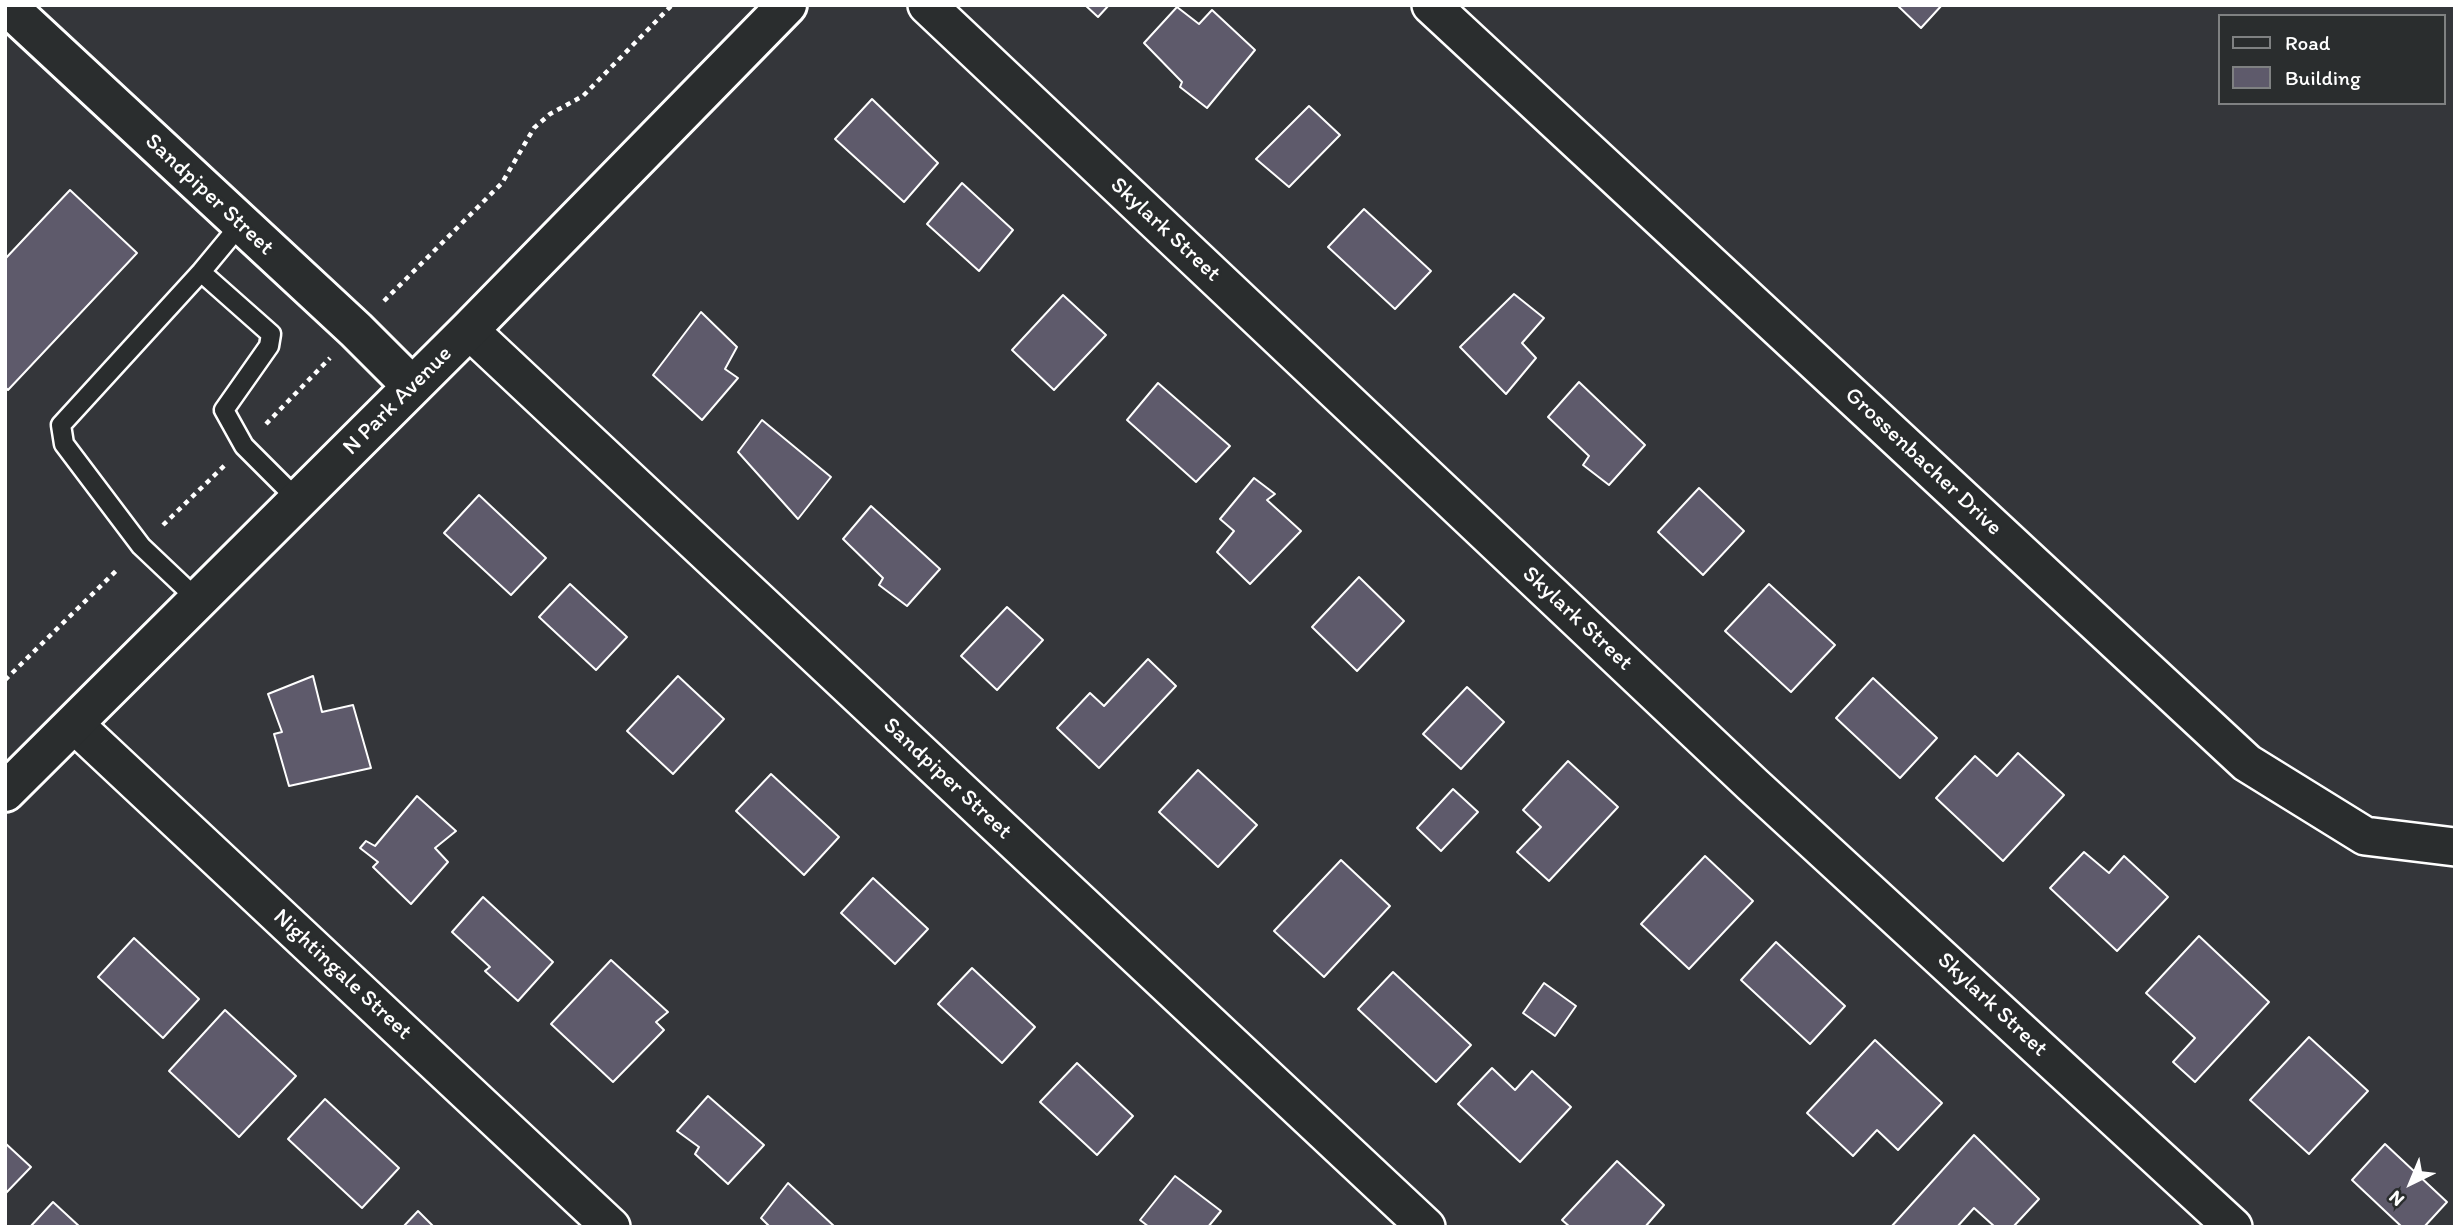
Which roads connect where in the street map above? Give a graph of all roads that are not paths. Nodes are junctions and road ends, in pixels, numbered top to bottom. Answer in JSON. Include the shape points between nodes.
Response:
{"nodes":[{"id":1,"x":6,"y":5,"type":"edge"},
{"id":2,"x":787,"y":5,"type":"edge"},
{"id":3,"x":927,"y":5,"type":"edge"},
{"id":4,"x":1431,"y":5,"type":"edge"},
{"id":5,"x":240,"y":225,"type":"junction"},
{"id":6,"x":201,"y":272,"type":"junction"},
{"id":7,"x":469,"y":330,"type":"junction"},
{"id":8,"x":412,"y":386,"type":"junction"},
{"id":9,"x":298,"y":500,"type":"junction"},
{"id":10,"x":198,"y":600,"type":"junction"},
{"id":11,"x":74,"y":724,"type":"junction"},
{"id":12,"x":5,"y":792,"type":"edge"},
{"id":13,"x":2455,"y":847,"type":"edge"},
{"id":14,"x":611,"y":1227,"type":"edge"},
{"id":15,"x":1426,"y":1227,"type":"edge"},
{"id":16,"x":2232,"y":1227,"type":"edge"}],
"edges":[{"from":1,"to":5,"type":"main road","name":"Sandpiper Street"},
{"from":2,"to":7,"type":"main road","name":"N Park Avenue"},
{"from":3,"to":16,"type":"street","name":"Skylark Street","via":[[1753,785]]},
{"from":4,"to":13,"type":"street","name":"Grossenbacher Drive","via":[[2247,763],[2365,836]]},
{"from":5,"to":6,"type":"lane"},
{"from":5,"to":8,"type":"main road","name":"Sandpiper Street"},
{"from":6,"to":9,"type":"lane","via":[[271,334],[269,346],[224,410],[244,446]]},
{"from":6,"to":10,"type":"lane","via":[[61,425],[64,444],[141,546]]},
{"from":7,"to":8,"type":"main road","name":"N Park Avenue"},
{"from":7,"to":15,"type":"street","name":"Sandpiper Street"},
{"from":8,"to":9,"type":"main road","name":"N Park Avenue"},
{"from":9,"to":10,"type":"main road","name":"N Park Avenue"},
{"from":10,"to":11,"type":"main road","name":"N Park Avenue"},
{"from":11,"to":12,"type":"main road","name":"N Park Avenue"},
{"from":11,"to":14,"type":"street","name":"Nightingale Street"}]}
